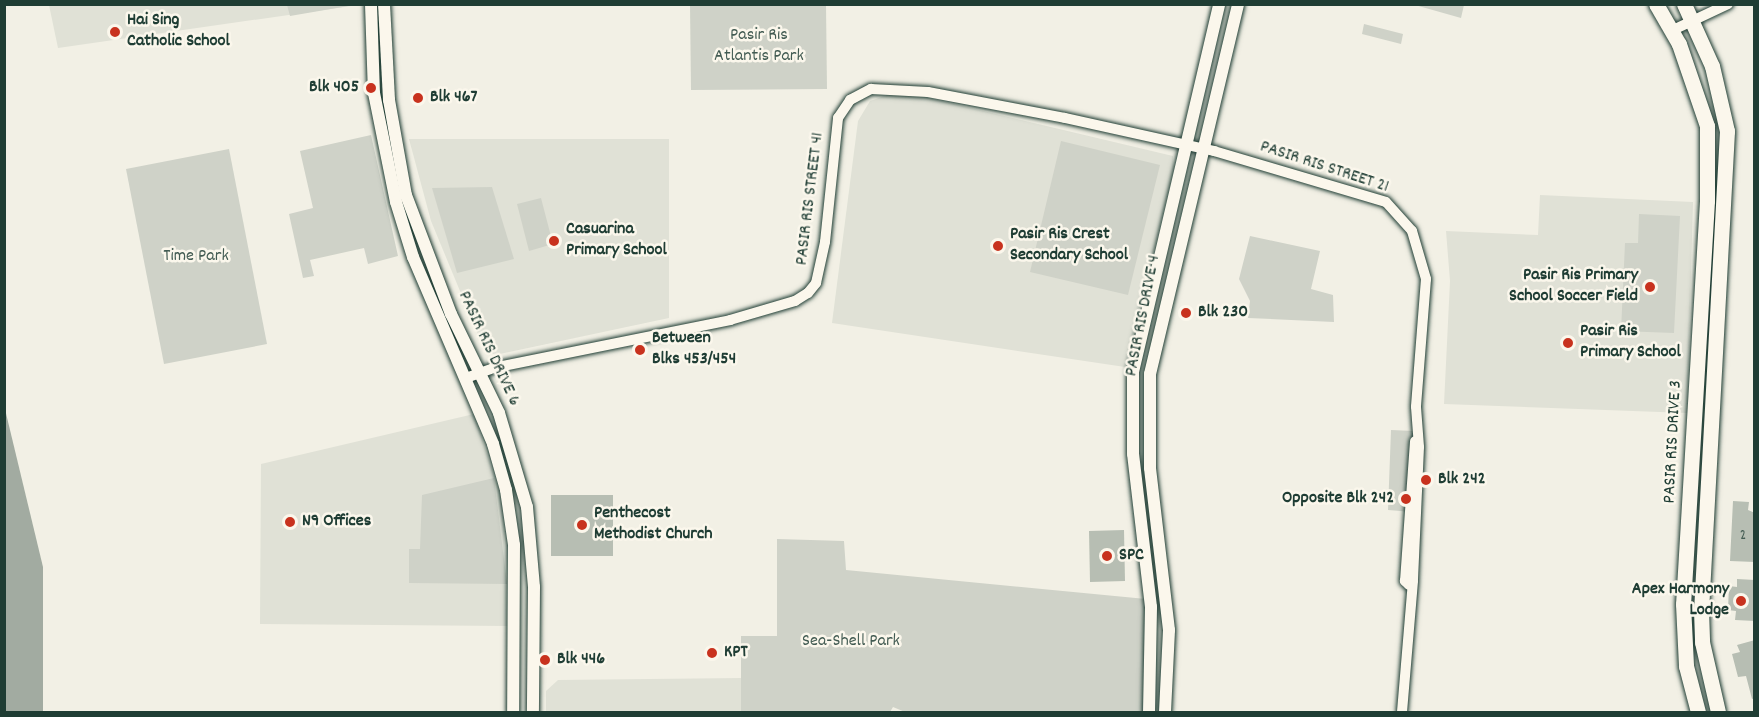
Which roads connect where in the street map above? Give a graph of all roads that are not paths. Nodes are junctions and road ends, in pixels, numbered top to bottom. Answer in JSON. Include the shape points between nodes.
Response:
{"nodes":[{"id":1,"x":371,"y":4,"type":"edge"},
{"id":2,"x":384,"y":4,"type":"edge"},
{"id":3,"x":1219,"y":4,"type":"edge"},
{"id":4,"x":1238,"y":4,"type":"edge"},
{"id":5,"x":1656,"y":4,"type":"edge"},
{"id":6,"x":1684,"y":4,"type":"edge"},
{"id":7,"x":1728,"y":4,"type":"edge"},
{"id":8,"x":1693,"y":22,"type":"junction"},
{"id":9,"x":1673,"y":30,"type":"junction"},
{"id":10,"x":1185,"y":145,"type":"junction"},
{"id":11,"x":1202,"y":148,"type":"junction"},
{"id":12,"x":479,"y":373,"type":"junction"},
{"id":13,"x":466,"y":378,"type":"junction"},
{"id":14,"x":513,"y":712,"type":"edge"},
{"id":15,"x":533,"y":712,"type":"edge"},
{"id":16,"x":1149,"y":712,"type":"edge"},
{"id":17,"x":1165,"y":712,"type":"edge"},
{"id":18,"x":1402,"y":712,"type":"edge"},
{"id":19,"x":1698,"y":712,"type":"edge"},
{"id":20,"x":1718,"y":712,"type":"edge"}],
"edges":[{"from":1,"to":13,"type":"street","name":"PASIR RIS DRIVE 6","via":[[374,93],[396,202],[413,257]]},
{"from":2,"to":12,"type":"street","name":"PASIR RIS DRIVE 6","via":[[389,100],[406,195],[426,253]]},
{"from":3,"to":10,"type":"street","name":"PASIR RIS DRIVE 4"},
{"from":4,"to":11,"type":"street","name":"PASIR RIS DRIVE 4"},
{"from":5,"to":9,"type":"main road","name":"PASIR RIS DRIVE 3"},
{"from":6,"to":8,"type":"main road","name":"PASIR RIS DRIVE 3"},
{"from":7,"to":8,"type":"street"},
{"from":8,"to":9,"type":"street"},
{"from":8,"to":20,"type":"main road","name":"PASIR RIS DRIVE 3","via":[[1712,66],[1727,131],[1701,610],[1702,642]]},
{"from":9,"to":19,"type":"main road","name":"PASIR RIS DRIVE 3","via":[[1696,88],[1707,136],[1683,604],[1686,666]]},
{"from":10,"to":11,"type":"street","name":"PASIR RIS STREET 21"},
{"from":10,"to":12,"type":"street","name":"PASIR RIS STREET 41","via":[[928,92],[871,89],[850,100],[838,118],[825,242],[816,283],[808,293],[782,306],[730,320]]},
{"from":10,"to":16,"type":"street","name":"PASIR RIS DRIVE 4","via":[[1133,372],[1133,454],[1151,607]]},
{"from":11,"to":17,"type":"street","name":"PASIR RIS DRIVE 4","via":[[1160,315],[1147,411],[1169,630]]},
{"from":11,"to":18,"type":"street","name":"PASIR RIS STREET 21","via":[[1386,202],[1412,231],[1426,279],[1405,581],[1409,585]]},
{"from":12,"to":13,"type":"street","name":"PASIR RIS STREET 41"},
{"from":12,"to":15,"type":"street","name":"PASIR RIS DRIVE 6","via":[[500,413],[528,516],[534,587]]},
{"from":13,"to":14,"type":"street","name":"PASIR RIS DRIVE 6","via":[[493,444],[510,513],[514,545]]}]}
